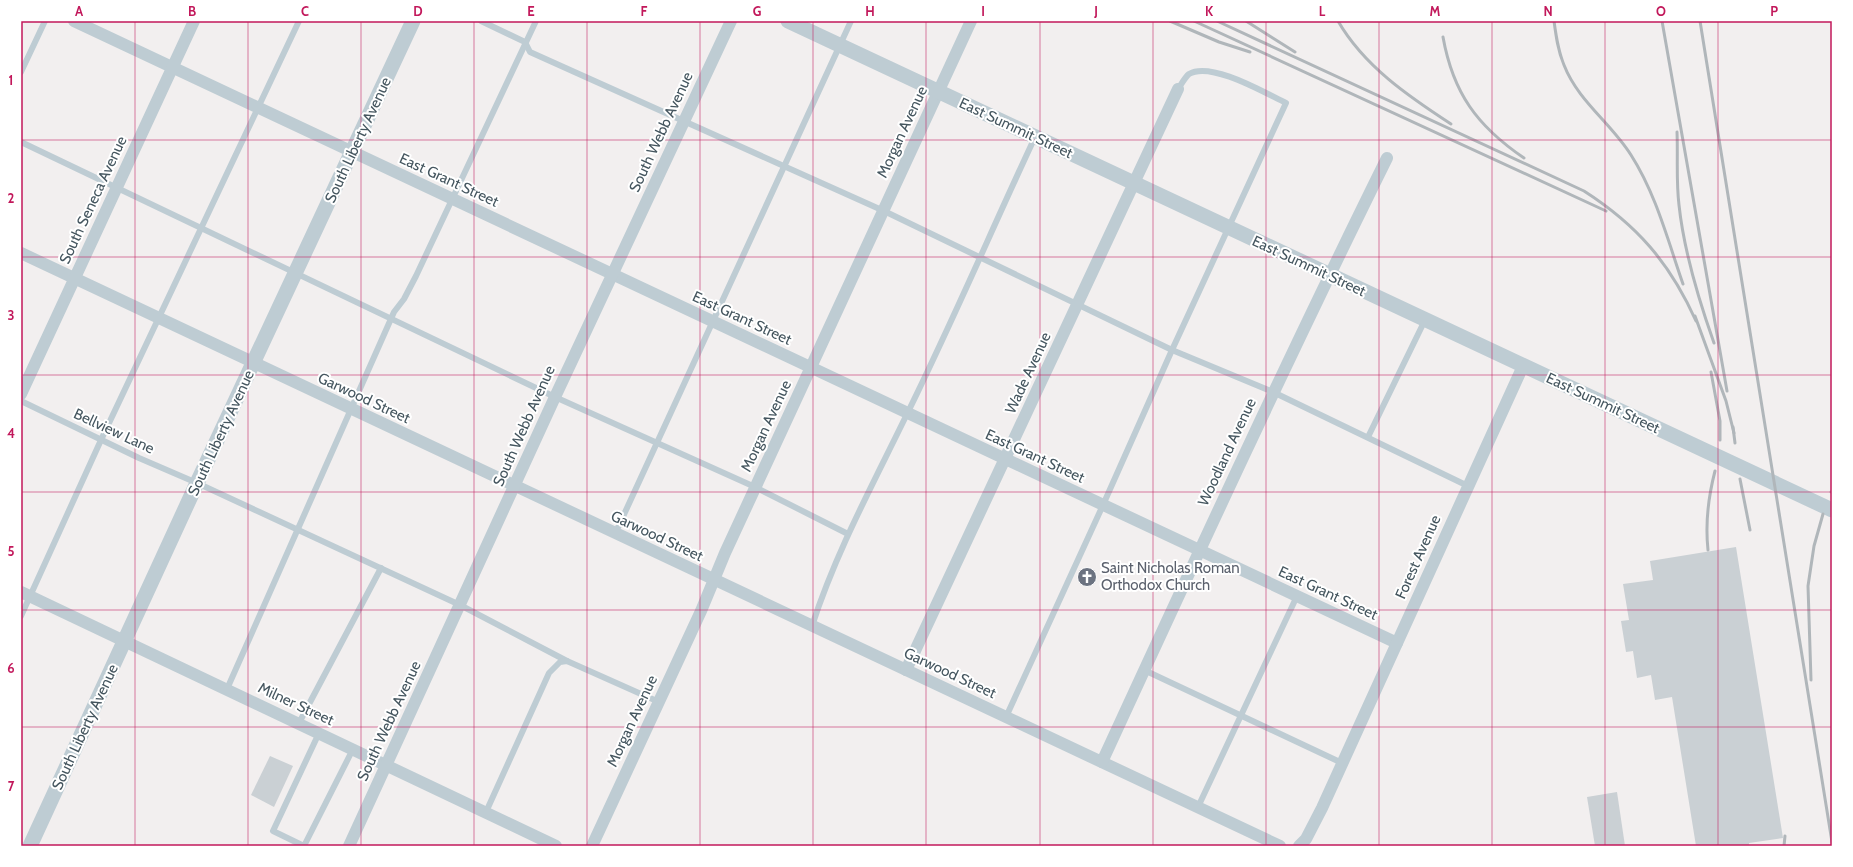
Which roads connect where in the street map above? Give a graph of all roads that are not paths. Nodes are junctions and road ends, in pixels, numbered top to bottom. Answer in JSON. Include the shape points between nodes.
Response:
{"nodes":[{"id":1,"x":44,"y":21,"type":"edge"},
{"id":2,"x":74,"y":21,"type":"edge"},
{"id":3,"x":194,"y":21,"type":"edge"},
{"id":4,"x":299,"y":21,"type":"edge"},
{"id":5,"x":414,"y":21,"type":"edge"},
{"id":6,"x":481,"y":21,"type":"edge"},
{"id":7,"x":536,"y":21,"type":"edge"},
{"id":8,"x":731,"y":21,"type":"edge"},
{"id":9,"x":788,"y":21,"type":"edge"},
{"id":10,"x":851,"y":21,"type":"edge"},
{"id":11,"x":971,"y":21,"type":"edge"},
{"id":12,"x":525,"y":42,"type":"junction"},
{"id":13,"x":840,"y":46,"type":"junction"},
{"id":14,"x":172,"y":68,"type":"junction"},
{"id":15,"x":21,"y":72,"type":"edge"},
{"id":16,"x":1178,"y":89,"type":"joint"},
{"id":17,"x":939,"y":92,"type":"junction"},
{"id":18,"x":259,"y":108,"type":"junction"},
{"id":19,"x":684,"y":120,"type":"junction"},
{"id":20,"x":1035,"y":137,"type":"junction"},
{"id":21,"x":21,"y":142,"type":"edge"},
{"id":22,"x":353,"y":152,"type":"junction"},
{"id":23,"x":1387,"y":158,"type":"dead end"},
{"id":24,"x":783,"y":165,"type":"junction"},
{"id":25,"x":1134,"y":184,"type":"junction"},
{"id":26,"x":117,"y":187,"type":"junction"},
{"id":27,"x":451,"y":199,"type":"junction"},
{"id":28,"x":884,"y":211,"type":"junction"},
{"id":29,"x":202,"y":228,"type":"junction"},
{"id":30,"x":1228,"y":228,"type":"junction"},
{"id":31,"x":21,"y":253,"type":"edge"},
{"id":32,"x":980,"y":257,"type":"junction"},
{"id":33,"x":296,"y":274,"type":"junction"},
{"id":34,"x":612,"y":275,"type":"junction"},
{"id":35,"x":1329,"y":275,"type":"junction"},
{"id":36,"x":74,"y":278,"type":"junction"},
{"id":37,"x":1078,"y":303,"type":"junction"},
{"id":38,"x":392,"y":318,"type":"junction"},
{"id":39,"x":159,"y":319,"type":"junction"},
{"id":40,"x":1425,"y":320,"type":"junction"},
{"id":41,"x":713,"y":322,"type":"junction"},
{"id":42,"x":1172,"y":350,"type":"junction"},
{"id":43,"x":254,"y":364,"type":"junction"},
{"id":44,"x":1523,"y":366,"type":"junction"},
{"id":45,"x":811,"y":368,"type":"junction"},
{"id":46,"x":1273,"y":392,"type":"junction"},
{"id":47,"x":21,"y":394,"type":"edge"},
{"id":48,"x":555,"y":397,"type":"junction"},
{"id":49,"x":21,"y":401,"type":"edge"},
{"id":50,"x":352,"y":410,"type":"junction"},
{"id":51,"x":907,"y":414,"type":"junction"},
{"id":52,"x":1368,"y":437,"type":"junction"},
{"id":53,"x":101,"y":440,"type":"junction"},
{"id":54,"x":658,"y":443,"type":"junction"},
{"id":55,"x":1006,"y":460,"type":"junction"},
{"id":56,"x":197,"y":483,"type":"junction"},
{"id":57,"x":1468,"y":486,"type":"junction"},
{"id":58,"x":515,"y":487,"type":"junction"},
{"id":59,"x":755,"y":487,"type":"junction"},
{"id":60,"x":1103,"y":505,"type":"junction"},
{"id":61,"x":1832,"y":510,"type":"edge"},
{"id":62,"x":299,"y":530,"type":"junction"},
{"id":63,"x":615,"y":534,"type":"junction"},
{"id":64,"x":848,"y":534,"type":"junction"},
{"id":65,"x":1199,"y":550,"type":"junction"},
{"id":66,"x":381,"y":568,"type":"junction"},
{"id":67,"x":713,"y":580,"type":"junction"},
{"id":68,"x":26,"y":594,"type":"edge"},
{"id":69,"x":1297,"y":596,"type":"junction"},
{"id":70,"x":460,"y":605,"type":"junction"},
{"id":71,"x":21,"y":616,"type":"edge"},
{"id":72,"x":812,"y":626,"type":"junction"},
{"id":73,"x":125,"y":640,"type":"junction"},
{"id":74,"x":1396,"y":643,"type":"junction"},
{"id":75,"x":567,"y":661,"type":"junction"},
{"id":76,"x":906,"y":670,"type":"junction"},
{"id":77,"x":1144,"y":670,"type":"junction"},
{"id":78,"x":227,"y":689,"type":"junction"},
{"id":79,"x":659,"y":702,"type":"junction"},
{"id":80,"x":1241,"y":715,"type":"junction"},
{"id":81,"x":1006,"y":717,"type":"junction"},
{"id":82,"x":299,"y":723,"type":"junction"},
{"id":83,"x":319,"y":733,"type":"junction"},
{"id":84,"x":353,"y":749,"type":"junction"},
{"id":85,"x":1102,"y":762,"type":"junction"},
{"id":86,"x":1342,"y":763,"type":"junction"},
{"id":87,"x":387,"y":765,"type":"junction"},
{"id":88,"x":1198,"y":807,"type":"junction"},
{"id":89,"x":486,"y":812,"type":"junction"},
{"id":90,"x":30,"y":846,"type":"edge"},
{"id":91,"x":304,"y":846,"type":"edge"},
{"id":92,"x":349,"y":846,"type":"edge"},
{"id":93,"x":556,"y":846,"type":"edge"},
{"id":94,"x":592,"y":846,"type":"edge"},
{"id":95,"x":1280,"y":846,"type":"edge"},
{"id":96,"x":1299,"y":846,"type":"edge"}],
"edges":[{"from":1,"to":15,"type":"lane"},
{"from":2,"to":14,"type":"street","name":"East Grant Street"},
{"from":3,"to":14,"type":"street","name":"South Seneca Avenue"},
{"from":4,"to":18,"type":"lane"},
{"from":5,"to":22,"type":"street","name":"South Liberty Avenue"},
{"from":6,"to":12,"type":"lane"},
{"from":7,"to":12,"type":"lane"},
{"from":8,"to":19,"type":"street","name":"South Webb Avenue"},
{"from":9,"to":13,"type":"street","name":"East Summit Street"},
{"from":10,"to":13,"type":"lane"},
{"from":11,"to":17,"type":"street","name":"Morgan Avenue"},
{"from":12,"to":19,"type":"lane","via":[[530,52]]},
{"from":12,"to":27,"type":"lane"},
{"from":13,"to":17,"type":"street","name":"East Summit Street"},
{"from":13,"to":24,"type":"lane"},
{"from":14,"to":18,"type":"street","name":"East Grant Street"},
{"from":14,"to":26,"type":"street","name":"South Seneca Avenue"},
{"from":16,"to":25,"type":"street","name":"Wade Avenue"},
{"from":16,"to":30,"type":"lane","via":[[1189,74],[1204,71],[1234,79],[1286,103]]},
{"from":17,"to":20,"type":"street","name":"East Summit Street"},
{"from":17,"to":28,"type":"street","name":"Morgan Avenue"},
{"from":18,"to":22,"type":"street","name":"East Grant Street"},
{"from":18,"to":29,"type":"lane"},
{"from":19,"to":24,"type":"lane"},
{"from":19,"to":34,"type":"street","name":"South Webb Avenue"},
{"from":20,"to":25,"type":"street","name":"East Summit Street"},
{"from":20,"to":32,"type":"lane"},
{"from":21,"to":26,"type":"lane"},
{"from":22,"to":27,"type":"street","name":"East Grant Street"},
{"from":22,"to":33,"type":"street","name":"South Liberty Avenue"},
{"from":23,"to":35,"type":"street","name":"Woodland Avenue"},
{"from":24,"to":28,"type":"lane"},
{"from":24,"to":41,"type":"lane"},
{"from":25,"to":30,"type":"street","name":"East Summit Street"},
{"from":25,"to":37,"type":"street","name":"Wade Avenue"},
{"from":26,"to":29,"type":"lane"},
{"from":26,"to":36,"type":"street","name":"South Seneca Avenue"},
{"from":27,"to":34,"type":"street","name":"East Grant Street"},
{"from":27,"to":38,"type":"lane","via":[[416,276]]},
{"from":28,"to":32,"type":"lane"},
{"from":28,"to":45,"type":"street","name":"Morgan Avenue"},
{"from":29,"to":33,"type":"lane"},
{"from":29,"to":39,"type":"lane"},
{"from":30,"to":35,"type":"street","name":"East Summit Street"},
{"from":30,"to":42,"type":"lane"},
{"from":31,"to":36,"type":"street","name":"Garwood Street"},
{"from":32,"to":37,"type":"lane"},
{"from":32,"to":51,"type":"lane"},
{"from":33,"to":38,"type":"lane"},
{"from":33,"to":43,"type":"street","name":"South Liberty Avenue"},
{"from":34,"to":41,"type":"street","name":"East Grant Street"},
{"from":34,"to":48,"type":"street","name":"South Webb Avenue"},
{"from":35,"to":40,"type":"street","name":"East Summit Street"},
{"from":35,"to":46,"type":"street","name":"Woodland Avenue"},
{"from":36,"to":39,"type":"street","name":"Garwood Street"},
{"from":36,"to":47,"type":"street","name":"South Seneca Avenue"},
{"from":37,"to":42,"type":"lane"},
{"from":37,"to":55,"type":"street","name":"Wade Avenue"},
{"from":38,"to":48,"type":"lane"},
{"from":38,"to":50,"type":"lane"},
{"from":39,"to":43,"type":"street","name":"Garwood Street"},
{"from":39,"to":53,"type":"lane"},
{"from":40,"to":44,"type":"street","name":"East Summit Street"},
{"from":40,"to":52,"type":"lane"},
{"from":41,"to":45,"type":"street","name":"East Grant Street"},
{"from":41,"to":54,"type":"lane"},
{"from":42,"to":46,"type":"lane"},
{"from":42,"to":60,"type":"lane"},
{"from":43,"to":50,"type":"street","name":"Garwood Street"},
{"from":43,"to":56,"type":"street","name":"South Liberty Avenue"},
{"from":44,"to":57,"type":"street","name":"Forest Avenue"},
{"from":44,"to":61,"type":"street","name":"East Summit Street"},
{"from":45,"to":51,"type":"street","name":"East Grant Street"},
{"from":45,"to":59,"type":"street","name":"Morgan Avenue"},
{"from":46,"to":52,"type":"lane"},
{"from":46,"to":65,"type":"street","name":"Woodland Avenue"},
{"from":48,"to":54,"type":"lane"},
{"from":48,"to":58,"type":"street","name":"South Webb Avenue"},
{"from":49,"to":53,"type":"lane","name":"Bellview Lane"},
{"from":50,"to":58,"type":"street","name":"Garwood Street"},
{"from":50,"to":62,"type":"lane"},
{"from":51,"to":55,"type":"street","name":"East Grant Street"},
{"from":51,"to":64,"type":"lane"},
{"from":52,"to":57,"type":"lane"},
{"from":53,"to":56,"type":"lane","name":"Bellview Lane"},
{"from":53,"to":68,"type":"lane"},
{"from":54,"to":59,"type":"lane"},
{"from":54,"to":63,"type":"lane"},
{"from":55,"to":60,"type":"street","name":"East Grant Street"},
{"from":55,"to":76,"type":"street","name":"Wade Avenue"},
{"from":56,"to":62,"type":"lane","name":"Bellview Lane"},
{"from":56,"to":73,"type":"street","name":"South Liberty Avenue"},
{"from":57,"to":74,"type":"street","name":"Forest Avenue"},
{"from":58,"to":63,"type":"street","name":"Garwood Street"},
{"from":58,"to":70,"type":"street","name":"South Webb Avenue"},
{"from":59,"to":64,"type":"lane"},
{"from":59,"to":67,"type":"street","name":"Morgan Avenue"},
{"from":60,"to":65,"type":"street","name":"East Grant Street"},
{"from":60,"to":81,"type":"lane"},
{"from":62,"to":66,"type":"lane","name":"Bellview Lane"},
{"from":62,"to":78,"type":"lane"},
{"from":63,"to":67,"type":"street","name":"Garwood Street"},
{"from":64,"to":72,"type":"lane","via":[[826,584]]},
{"from":65,"to":69,"type":"street","name":"East Grant Street"},
{"from":65,"to":77,"type":"street","name":"Woodland Avenue"},
{"from":66,"to":70,"type":"lane","name":"Bellview Lane"},
{"from":66,"to":82,"type":"lane"},
{"from":67,"to":72,"type":"street","name":"Garwood Street"},
{"from":67,"to":79,"type":"street","name":"Morgan Avenue"},
{"from":68,"to":71,"type":"lane"},
{"from":68,"to":73,"type":"street","name":"Milner Street"},
{"from":69,"to":74,"type":"street","name":"East Grant Street"},
{"from":69,"to":80,"type":"lane"},
{"from":70,"to":75,"type":"lane","name":"Bellview Lane"},
{"from":70,"to":87,"type":"street","name":"South Webb Avenue"},
{"from":72,"to":76,"type":"street","name":"Garwood Street"},
{"from":73,"to":78,"type":"street","name":"Milner Street"},
{"from":73,"to":90,"type":"street","name":"South Liberty Avenue"},
{"from":74,"to":86,"type":"street","name":"Forest Avenue"},
{"from":75,"to":79,"type":"lane","name":"Bellview Lane"},
{"from":75,"to":89,"type":"lane","via":[[560,662],[549,673]]},
{"from":76,"to":81,"type":"street","name":"Garwood Street"},
{"from":77,"to":80,"type":"lane"},
{"from":77,"to":85,"type":"street","name":"Woodland Avenue"},
{"from":78,"to":82,"type":"street","name":"Milner Street"},
{"from":79,"to":94,"type":"street","name":"Morgan Avenue"},
{"from":80,"to":86,"type":"lane"},
{"from":80,"to":88,"type":"lane"},
{"from":81,"to":85,"type":"street","name":"Garwood Street"},
{"from":82,"to":83,"type":"street","name":"Milner Street"},
{"from":83,"to":84,"type":"street","name":"Milner Street"},
{"from":83,"to":91,"type":"lane","via":[[273,831]]},
{"from":84,"to":87,"type":"street","name":"Milner Street"},
{"from":84,"to":91,"type":"lane"},
{"from":85,"to":88,"type":"street","name":"Garwood Street"},
{"from":86,"to":96,"type":"street","name":"Forest Avenue","via":[[1306,839]]},
{"from":87,"to":89,"type":"street","name":"Milner Street"},
{"from":87,"to":92,"type":"street","name":"South Webb Avenue"},
{"from":88,"to":95,"type":"street","name":"Garwood Street"},
{"from":89,"to":93,"type":"street","name":"Milner Street"}]}
